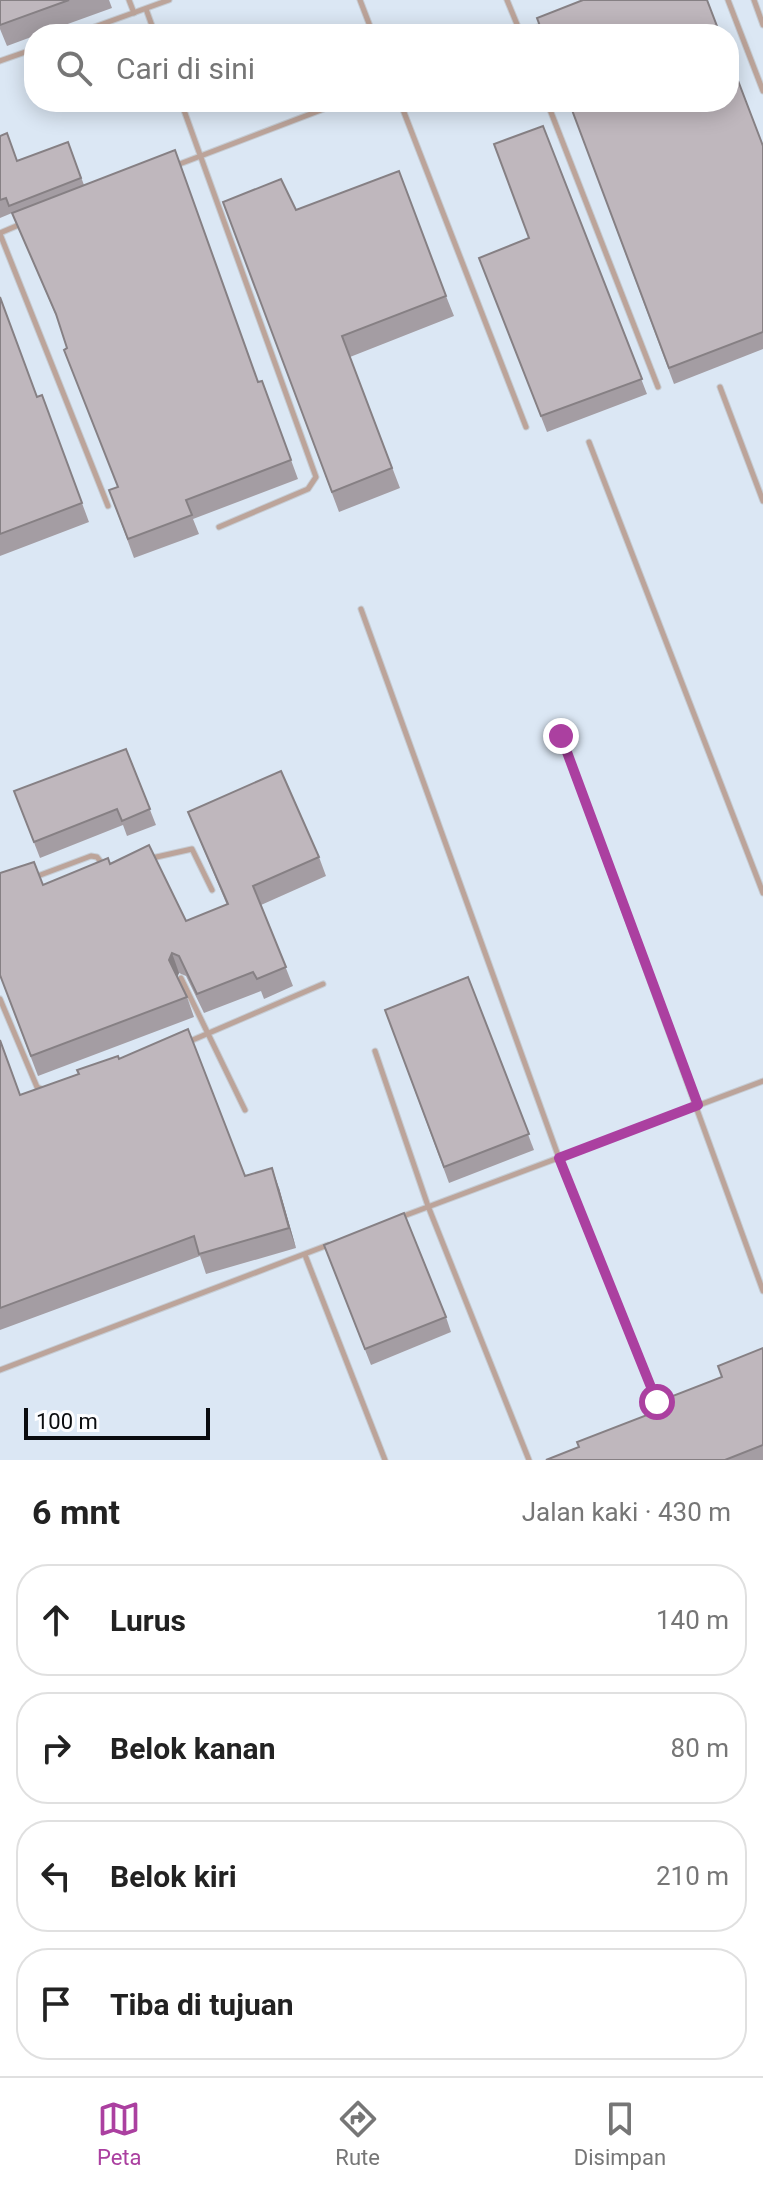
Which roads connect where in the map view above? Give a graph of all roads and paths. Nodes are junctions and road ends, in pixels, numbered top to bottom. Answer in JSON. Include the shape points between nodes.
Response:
{"nodes":[{"id":1,"x":129,"y":0,"type":"edge"},
{"id":2,"x":169,"y":0,"type":"edge"},
{"id":3,"x":360,"y":0,"type":"edge"},
{"id":4,"x":507,"y":0,"type":"edge"},
{"id":5,"x":728,"y":0,"type":"edge"},
{"id":6,"x":754,"y":0,"type":"edge"},
{"id":7,"x":146,"y":9,"type":"junction"},
{"id":8,"x":134,"y":13,"type":"junction"},
{"id":9,"x":103,"y":24,"type":"edge"},
{"id":10,"x":151,"y":24,"type":"edge"},
{"id":11,"x":369,"y":24,"type":"edge"},
{"id":12,"x":516,"y":24,"type":"edge"},
{"id":13,"x":737,"y":24,"type":"edge"},
{"id":14,"x":763,"y":25,"type":"edge"},
{"id":15,"x":739,"y":29,"type":"edge"},
{"id":16,"x":24,"y":53,"type":"edge"},
{"id":17,"x":0,"y":61,"type":"edge"},
{"id":18,"x":763,"y":91,"type":"edge"},
{"id":19,"x":185,"y":112,"type":"edge"},
{"id":20,"x":316,"y":112,"type":"edge"},
{"id":21,"x":404,"y":112,"type":"edge"},
{"id":22,"x":551,"y":112,"type":"edge"},
{"id":23,"x":201,"y":156,"type":"junction"},
{"id":24,"x":173,"y":167,"type":"edge"},
{"id":25,"x":29,"y":222,"type":"edge"},
{"id":26,"x":0,"y":233,"type":"edge"},
{"id":27,"x":658,"y":387,"type":"dead end"},
{"id":28,"x":720,"y":387,"type":"dead end"},
{"id":29,"x":526,"y":427,"type":"dead end"},
{"id":30,"x":589,"y":442,"type":"dead end"},
{"id":31,"x":763,"y":501,"type":"edge"},
{"id":32,"x":108,"y":506,"type":"edge"},
{"id":33,"x":219,"y":527,"type":"dead end"},
{"id":34,"x":361,"y":609,"type":"dead end"},
{"id":35,"x":561,"y":736,"type":"dead end"},
{"id":36,"x":140,"y":861,"type":"edge"},
{"id":37,"x":109,"y":869,"type":"edge"},
{"id":38,"x":26,"y":881,"type":"edge"},
{"id":39,"x":212,"y":890,"type":"dead end"},
{"id":40,"x":763,"y":893,"type":"edge"},
{"id":41,"x":181,"y":978,"type":"edge"},
{"id":42,"x":323,"y":984,"type":"dead end"},
{"id":43,"x":0,"y":999,"type":"edge"},
{"id":44,"x":208,"y":1033,"type":"junction"},
{"id":45,"x":182,"y":1044,"type":"edge"},
{"id":46,"x":375,"y":1051,"type":"dead end"},
{"id":47,"x":763,"y":1081,"type":"edge"},
{"id":48,"x":46,"y":1092,"type":"edge"},
{"id":49,"x":698,"y":1105,"type":"junction"},
{"id":50,"x":245,"y":1110,"type":"dead end"},
{"id":51,"x":559,"y":1158,"type":"junction"},
{"id":52,"x":428,"y":1206,"type":"junction"},
{"id":53,"x":387,"y":1222,"type":"edge"},
{"id":54,"x":332,"y":1244,"type":"edge"},
{"id":55,"x":305,"y":1255,"type":"junction"},
{"id":56,"x":763,"y":1291,"type":"edge"},
{"id":57,"x":0,"y":1370,"type":"edge"},
{"id":58,"x":657,"y":1402,"type":"edge"},
{"id":59,"x":385,"y":1460,"type":"edge"},
{"id":60,"x":529,"y":1460,"type":"edge"}],
"edges":[{"from":1,"to":8,"type":"lane"},
{"from":2,"to":7,"type":"lane"},
{"from":3,"to":11,"type":"lane"},
{"from":4,"to":12,"type":"lane"},
{"from":5,"to":13,"type":"lane"},
{"from":6,"to":14,"type":"lane"},
{"from":7,"to":8,"type":"lane"},
{"from":7,"to":10,"type":"lane"},
{"from":8,"to":9,"type":"lane"},
{"from":15,"to":18,"type":"lane"},
{"from":16,"to":17,"type":"lane"},
{"from":19,"to":23,"type":"lane"},
{"from":20,"to":23,"type":"lane"},
{"from":21,"to":29,"type":"lane"},
{"from":22,"to":27,"type":"lane"},
{"from":23,"to":24,"type":"lane"},
{"from":23,"to":33,"type":"lane","via":[[316,477],[308,489]]},
{"from":25,"to":26,"type":"lane"},
{"from":26,"to":32,"type":"lane"},
{"from":28,"to":31,"type":"lane"},
{"from":30,"to":40,"type":"lane"},
{"from":34,"to":51,"type":"lane"},
{"from":35,"to":49,"type":"lane"},
{"from":36,"to":39,"type":"lane","via":[[192,849]]},
{"from":37,"to":38,"type":"lane","via":[[91,856]]},
{"from":41,"to":44,"type":"lane"},
{"from":42,"to":44,"type":"lane"},
{"from":43,"to":48,"type":"lane","via":[[37,1087]]},
{"from":44,"to":45,"type":"lane"},
{"from":44,"to":50,"type":"lane"},
{"from":46,"to":52,"type":"lane"},
{"from":47,"to":49,"type":"lane"},
{"from":49,"to":51,"type":"lane"},
{"from":49,"to":56,"type":"lane"},
{"from":51,"to":52,"type":"lane"},
{"from":51,"to":58,"type":"lane"},
{"from":52,"to":53,"type":"lane"},
{"from":52,"to":60,"type":"lane"},
{"from":54,"to":55,"type":"lane"},
{"from":55,"to":57,"type":"lane"},
{"from":55,"to":59,"type":"lane"}]}
